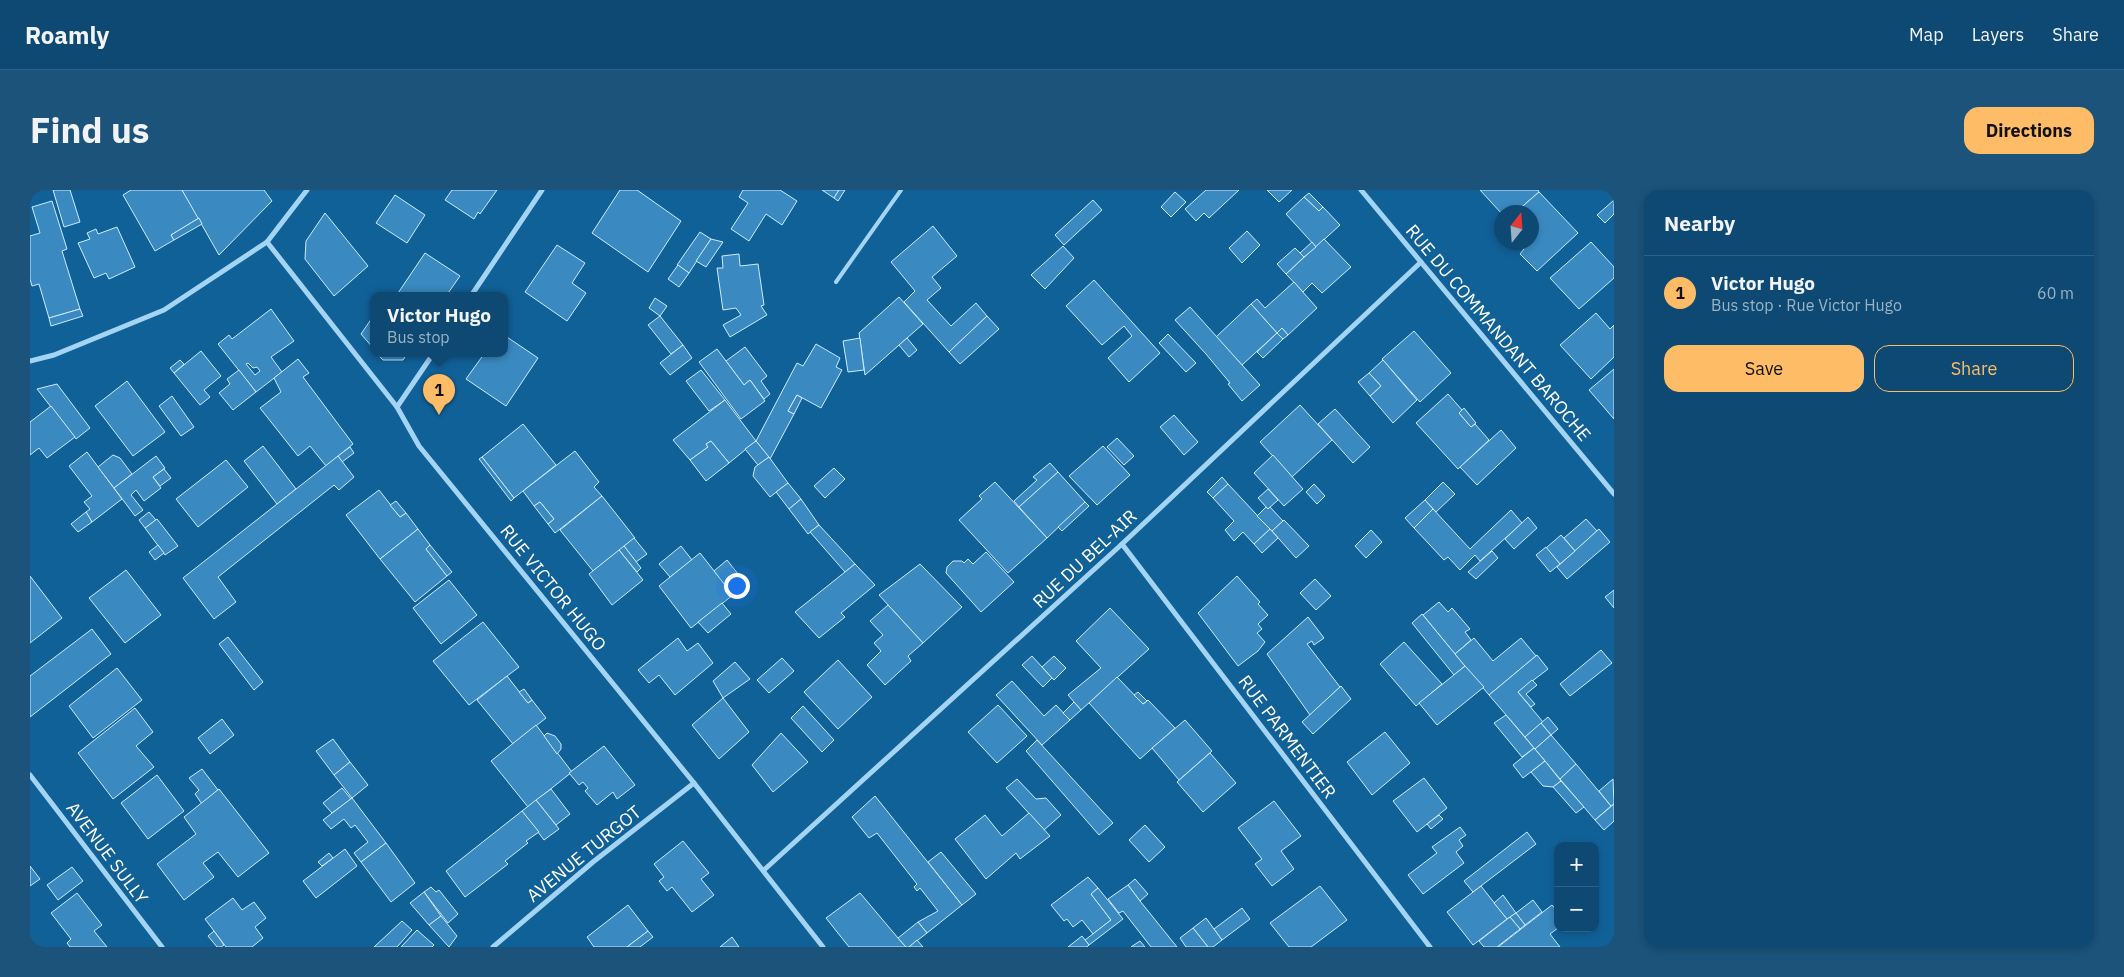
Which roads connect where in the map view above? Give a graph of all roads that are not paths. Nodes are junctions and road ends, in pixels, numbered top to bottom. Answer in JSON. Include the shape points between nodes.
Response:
{"nodes":[{"id":1,"x":307,"y":190,"type":"edge"},
{"id":2,"x":542,"y":190,"type":"edge"},
{"id":3,"x":901,"y":190,"type":"edge"},
{"id":4,"x":1361,"y":190,"type":"edge"},
{"id":5,"x":267,"y":242,"type":"junction"},
{"id":6,"x":1421,"y":262,"type":"junction"},
{"id":7,"x":836,"y":282,"type":"dead end"},
{"id":8,"x":474,"y":292,"type":"edge"},
{"id":9,"x":431,"y":357,"type":"edge"},
{"id":10,"x":30,"y":362,"type":"edge"},
{"id":11,"x":397,"y":408,"type":"junction"},
{"id":12,"x":1614,"y":494,"type":"edge"},
{"id":13,"x":1122,"y":544,"type":"junction"},
{"id":14,"x":30,"y":775,"type":"edge"},
{"id":15,"x":694,"y":783,"type":"junction"},
{"id":16,"x":764,"y":870,"type":"junction"},
{"id":17,"x":162,"y":947,"type":"edge"},
{"id":18,"x":493,"y":947,"type":"edge"},
{"id":19,"x":823,"y":947,"type":"edge"},
{"id":20,"x":1430,"y":947,"type":"edge"}],
"edges":[{"from":1,"to":5,"type":"street"},
{"from":2,"to":8,"type":"street"},
{"from":3,"to":7,"type":"lane"},
{"from":4,"to":6,"type":"street","name":"RUE DU COMMANDANT BAROCHE"},
{"from":5,"to":10,"type":"street","via":[[164,310]]},
{"from":5,"to":11,"type":"street","name":"RUE VICTOR HUGO"},
{"from":6,"to":12,"type":"street","name":"RUE DU COMMANDANT BAROCHE"},
{"from":6,"to":13,"type":"street","name":"RUE DU BEL-AIR"},
{"from":9,"to":11,"type":"street"},
{"from":11,"to":15,"type":"street","name":"RUE VICTOR HUGO","via":[[419,446]]},
{"from":13,"to":16,"type":"street","name":"RUE DU BEL-AIR"},
{"from":13,"to":20,"type":"street","name":"RUE PARMENTIER"},
{"from":14,"to":17,"type":"street","name":"AVENUE SULLY"},
{"from":15,"to":16,"type":"street","name":"RUE VICTOR HUGO"},
{"from":15,"to":18,"type":"street","name":"AVENUE TURGOT","via":[[593,862]]},
{"from":16,"to":19,"type":"street","name":"RUE VICTOR HUGO"}]}
